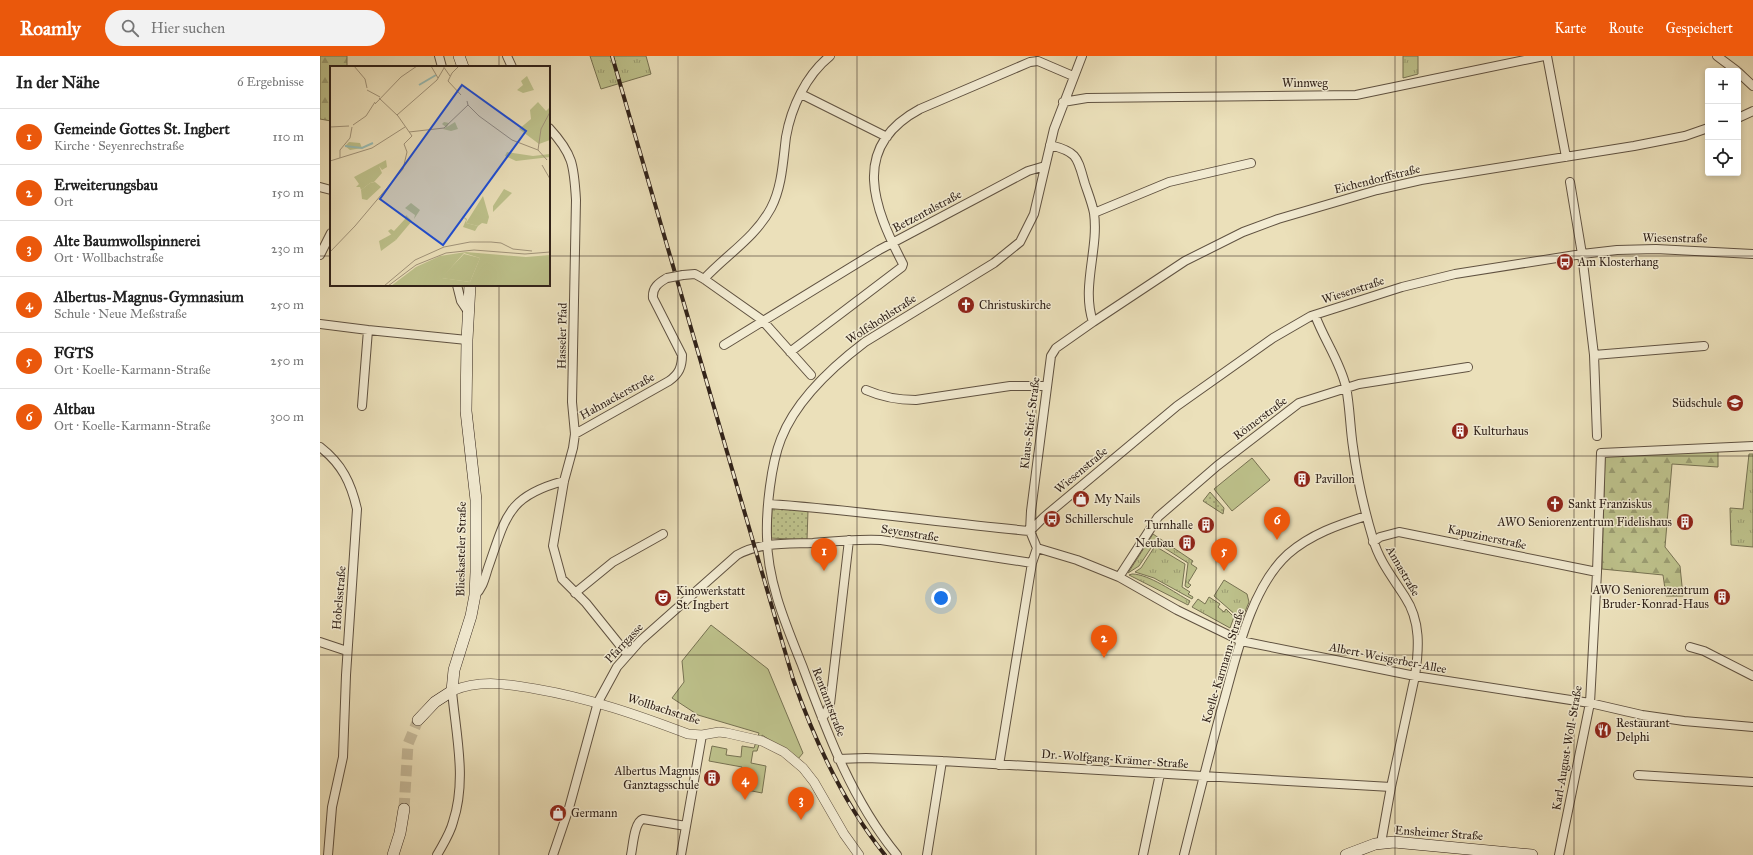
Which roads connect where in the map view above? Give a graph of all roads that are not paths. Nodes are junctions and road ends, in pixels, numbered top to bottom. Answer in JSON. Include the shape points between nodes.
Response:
{"nodes":[{"id":1,"x":439,"y":56,"type":"edge"},
{"id":2,"x":459,"y":56,"type":"edge"},
{"id":3,"x":507,"y":56,"type":"edge"},
{"id":4,"x":830,"y":56,"type":"edge"},
{"id":5,"x":1082,"y":56,"type":"edge"},
{"id":6,"x":1544,"y":56,"type":"edge"},
{"id":7,"x":1547,"y":56,"type":"edge"},
{"id":8,"x":1717,"y":56,"type":"edge"},
{"id":9,"x":442,"y":66,"type":"edge"},
{"id":10,"x":463,"y":66,"type":"edge"},
{"id":11,"x":512,"y":66,"type":"edge"},
{"id":12,"x":1732,"y":68,"type":"edge"},
{"id":13,"x":1073,"y":76,"type":"junction"},
{"id":14,"x":1741,"y":76,"type":"edge"},
{"id":15,"x":1753,"y":86,"type":"edge"},
{"id":16,"x":801,"y":94,"type":"junction"},
{"id":17,"x":1063,"y":102,"type":"junction"},
{"id":18,"x":1753,"y":111,"type":"edge"},
{"id":19,"x":1741,"y":117,"type":"edge"},
{"id":20,"x":550,"y":129,"type":"edge"},
{"id":21,"x":1705,"y":129,"type":"edge"},
{"id":22,"x":887,"y":137,"type":"junction"},
{"id":23,"x":1050,"y":145,"type":"junction"},
{"id":24,"x":1566,"y":157,"type":"junction"},
{"id":25,"x":1251,"y":163,"type":"dead end"},
{"id":26,"x":1046,"y":166,"type":"junction"},
{"id":27,"x":1570,"y":182,"type":"dead end"},
{"id":28,"x":320,"y":187,"type":"edge"},
{"id":29,"x":330,"y":190,"type":"edge"},
{"id":30,"x":1094,"y":213,"type":"junction"},
{"id":31,"x":330,"y":235,"type":"edge"},
{"id":32,"x":893,"y":243,"type":"junction"},
{"id":33,"x":1582,"y":254,"type":"junction"},
{"id":34,"x":1753,"y":254,"type":"edge"},
{"id":35,"x":320,"y":255,"type":"edge"},
{"id":36,"x":704,"y":278,"type":"junction"},
{"id":37,"x":457,"y":286,"type":"edge"},
{"id":38,"x":470,"y":286,"type":"edge"},
{"id":39,"x":469,"y":314,"type":"junction"},
{"id":40,"x":1315,"y":315,"type":"junction"},
{"id":41,"x":762,"y":320,"type":"junction"},
{"id":42,"x":1093,"y":322,"type":"junction"},
{"id":43,"x":320,"y":324,"type":"edge"},
{"id":44,"x":368,"y":330,"type":"junction"},
{"id":45,"x":1080,"y":332,"type":"joint"},
{"id":46,"x":467,"y":340,"type":"junction"},
{"id":47,"x":724,"y":345,"type":"dead end"},
{"id":48,"x":1704,"y":346,"type":"dead end"},
{"id":49,"x":790,"y":352,"type":"junction"},
{"id":50,"x":1594,"y":355,"type":"junction"},
{"id":51,"x":1468,"y":367,"type":"dead end"},
{"id":52,"x":811,"y":375,"type":"dead end"},
{"id":53,"x":1047,"y":386,"type":"junction"},
{"id":54,"x":1346,"y":389,"type":"junction"},
{"id":55,"x":866,"y":390,"type":"dead end"},
{"id":56,"x":362,"y":406,"type":"dead end"},
{"id":57,"x":575,"y":434,"type":"junction"},
{"id":58,"x":1597,"y":436,"type":"dead end"},
{"id":59,"x":1753,"y":446,"type":"edge"},
{"id":60,"x":320,"y":447,"type":"edge"},
{"id":61,"x":564,"y":481,"type":"junction"},
{"id":62,"x":769,"y":504,"type":"junction"},
{"id":63,"x":1366,"y":516,"type":"junction"},
{"id":64,"x":1030,"y":532,"type":"junction"},
{"id":65,"x":663,"y":534,"type":"dead end"},
{"id":66,"x":849,"y":540,"type":"junction"},
{"id":67,"x":1373,"y":542,"type":"junction"},
{"id":68,"x":768,"y":545,"type":"junction"},
{"id":69,"x":1037,"y":548,"type":"junction"},
{"id":70,"x":1032,"y":563,"type":"junction"},
{"id":71,"x":1597,"y":572,"type":"junction"},
{"id":72,"x":1119,"y":577,"type":"junction"},
{"id":73,"x":575,"y":593,"type":"junction"},
{"id":74,"x":474,"y":595,"type":"junction"},
{"id":75,"x":1241,"y":641,"type":"junction"},
{"id":76,"x":320,"y":642,"type":"edge"},
{"id":77,"x":1690,"y":647,"type":"dead end"},
{"id":78,"x":347,"y":651,"type":"junction"},
{"id":79,"x":627,"y":654,"type":"junction"},
{"id":80,"x":1414,"y":676,"type":"junction"},
{"id":81,"x":1753,"y":676,"type":"edge"},
{"id":82,"x":452,"y":692,"type":"junction"},
{"id":83,"x":598,"y":702,"type":"junction"},
{"id":84,"x":1590,"y":704,"type":"junction"},
{"id":85,"x":822,"y":718,"type":"junction"},
{"id":86,"x":418,"y":720,"type":"tunnel mouth"},
{"id":87,"x":1753,"y":727,"type":"edge"},
{"id":88,"x":702,"y":735,"type":"junction"},
{"id":89,"x":838,"y":759,"type":"junction"},
{"id":90,"x":942,"y":761,"type":"junction"},
{"id":91,"x":999,"y":765,"type":"junction"},
{"id":92,"x":1160,"y":774,"type":"junction"},
{"id":93,"x":1638,"y":775,"type":"dead end"},
{"id":94,"x":1203,"y":777,"type":"junction"},
{"id":95,"x":1753,"y":782,"type":"edge"},
{"id":96,"x":1391,"y":786,"type":"junction"},
{"id":97,"x":404,"y":809,"type":"tunnel mouth"},
{"id":98,"x":686,"y":826,"type":"junction"},
{"id":99,"x":1381,"y":843,"type":"junction"},
{"id":100,"x":328,"y":855,"type":"edge"},
{"id":101,"x":393,"y":855,"type":"edge"},
{"id":102,"x":437,"y":855,"type":"edge"},
{"id":103,"x":553,"y":855,"type":"edge"},
{"id":104,"x":631,"y":855,"type":"edge"},
{"id":105,"x":681,"y":855,"type":"edge"},
{"id":106,"x":859,"y":855,"type":"edge"},
{"id":107,"x":898,"y":855,"type":"edge"},
{"id":108,"x":927,"y":855,"type":"edge"},
{"id":109,"x":1143,"y":855,"type":"edge"},
{"id":110,"x":1184,"y":855,"type":"edge"},
{"id":111,"x":1346,"y":855,"type":"edge"},
{"id":112,"x":1532,"y":855,"type":"edge"},
{"id":113,"x":1559,"y":855,"type":"edge"}],
"edges":[{"from":1,"to":9,"type":"street"},
{"from":2,"to":10,"type":"main road"},
{"from":3,"to":11,"type":"street"},
{"from":4,"to":16,"type":"street","via":[[817,68]]},
{"from":5,"to":13,"type":"street"},
{"from":6,"to":17,"type":"street","name":"Winnweg","via":[[1356,95],[1095,98]]},
{"from":7,"to":24,"type":"street"},
{"from":8,"to":12,"type":"street"},
{"from":13,"to":17,"type":"street"},
{"from":13,"to":22,"type":"street","via":[[1038,61],[1030,62],[915,112]]},
{"from":14,"to":15,"type":"street"},
{"from":16,"to":22,"type":"street"},
{"from":16,"to":36,"type":"street","via":[[786,135],[782,171],[772,207],[754,232]]},
{"from":17,"to":23,"type":"street"},
{"from":18,"to":19,"type":"street"},
{"from":20,"to":57,"type":"street","name":"Hasseler Pfad","via":[[567,149],[575,175],[572,402]]},
{"from":21,"to":24,"type":"street","name":"Eichendorffstraße","via":[[1658,142]]},
{"from":22,"to":32,"type":"street","via":[[875,164],[874,188],[878,206]]},
{"from":23,"to":26,"type":"street"},
{"from":23,"to":30,"type":"street","via":[[1065,149],[1076,157]]},
{"from":24,"to":42,"type":"street","name":"Eichendorffstraße","via":[[1421,180],[1377,190],[1271,222],[1243,232],[1185,261]]},
{"from":25,"to":30,"type":"street","via":[[1169,182]]},
{"from":26,"to":32,"type":"street","name":"Betzentalstraße","via":[[1028,171]]},
{"from":26,"to":62,"type":"street","name":"Wolfshohlstraße","via":[[1034,214],[1020,242],[994,263],[865,342],[838,365],[801,404],[780,440]]},
{"from":27,"to":33,"type":"street"},
{"from":28,"to":29,"type":"street"},
{"from":30,"to":42,"type":"street","via":[[1089,294]]},
{"from":31,"to":35,"type":"street"},
{"from":32,"to":41,"type":"street","name":"Betzentalstraße"},
{"from":32,"to":49,"type":"street","via":[[902,267]]},
{"from":33,"to":34,"type":"street","name":"Wiesenstraße","via":[[1656,249]]},
{"from":33,"to":40,"type":"street","name":"Wiesenstraße","via":[[1455,274],[1402,287]]},
{"from":33,"to":50,"type":"street"},
{"from":36,"to":41,"type":"street"},
{"from":36,"to":57,"type":"street","name":"Hahnackerstraße","bridge":true,"via":[[695,274],[667,278],[653,290],[653,298],[682,355],[680,371],[669,381]]},
{"from":37,"to":39,"type":"street","via":[[461,301]]},
{"from":38,"to":39,"type":"main road","name":"Blieskasteler Straße"},
{"from":39,"to":46,"type":"main road","name":"Blieskasteler Straße"},
{"from":40,"to":54,"type":"street","name":"Annastraße","via":[[1338,364]]},
{"from":40,"to":64,"type":"street","name":"Wiesenstraße","via":[[1273,338],[1177,406],[1044,517]]},
{"from":41,"to":47,"type":"street","name":"Betzentalstraße"},
{"from":41,"to":49,"type":"street"},
{"from":42,"to":45,"type":"street","name":"Eichendorffstraße"},
{"from":43,"to":44,"type":"street"},
{"from":44,"to":46,"type":"street"},
{"from":44,"to":56,"type":"street"},
{"from":45,"to":53,"type":"street","name":"Klaus-Stief-Straße","via":[[1056,348],[1051,356]]},
{"from":46,"to":74,"type":"main road","name":"Blieskasteler Straße","via":[[466,411],[476,500],[477,534]]},
{"from":48,"to":50,"type":"street"},
{"from":49,"to":52,"type":"street"},
{"from":50,"to":58,"type":"street"},
{"from":51,"to":54,"type":"street","name":"Römerstraße","via":[[1359,384]]},
{"from":53,"to":55,"type":"street","via":[[1010,386],[916,400],[886,397]]},
{"from":53,"to":64,"type":"street","name":"Klaus-Stief-Straße"},
{"from":54,"to":63,"type":"street","name":"Annastraße","via":[[1353,448]]},
{"from":54,"to":72,"type":"street","name":"Römerstraße","via":[[1299,403],[1184,493],[1158,517]]},
{"from":57,"to":61,"type":"street","name":"Hahnackerstraße"},
{"from":59,"to":71,"type":"street","name":"Karl-August-Woll-Straße","via":[[1601,454]]},
{"from":60,"to":78,"type":"street","name":"Hobelsstraße","via":[[344,472],[353,491],[357,509]]},
{"from":61,"to":73,"type":"street","name":"Hahnackerstraße","via":[[553,546],[562,579]]},
{"from":61,"to":74,"type":"street","via":[[537,491],[512,509],[504,521],[484,582]]},
{"from":62,"to":64,"type":"street","via":[[834,508]]},
{"from":62,"to":68,"type":"street","name":"Wolfshohlstraße","via":[[766,537]]},
{"from":63,"to":67,"type":"street","name":"Annastraße"},
{"from":63,"to":75,"type":"street","name":"Koelle-Karmann-Straße","via":[[1322,532],[1288,555],[1276,568],[1258,597]]},
{"from":64,"to":69,"type":"street"},
{"from":65,"to":73,"type":"street","via":[[613,562]]},
{"from":66,"to":68,"type":"street","name":"Seyenstraße"},
{"from":66,"to":70,"type":"street","name":"Seyenstraße","via":[[881,540]]},
{"from":66,"to":85,"type":"street","via":[[830,704]]},
{"from":67,"to":71,"type":"street","name":"Kapuzinerstraße","via":[[1380,537],[1398,532]]},
{"from":67,"to":80,"type":"street","name":"Annastraße","via":[[1380,559],[1406,599],[1415,621],[1418,632]]},
{"from":68,"to":79,"type":"street","name":"Pfarrgasse","via":[[745,550],[732,558]]},
{"from":68,"to":85,"type":"street","name":"Rentamtstraße","via":[[775,588],[783,616]]},
{"from":69,"to":70,"type":"street"},
{"from":69,"to":72,"type":"street","name":"Albert-Weisgerber-Allee","via":[[1077,560]]},
{"from":70,"to":91,"type":"street"},
{"from":71,"to":84,"type":"street","name":"Karl-August-Woll-Straße"},
{"from":72,"to":75,"type":"street","name":"Albert-Weisgerber-Allee","via":[[1177,610]]},
{"from":73,"to":79,"type":"street","name":"Hahnackerstraße"},
{"from":74,"to":82,"type":"main road","name":"Blieskasteler Straße","via":[[471,616],[454,670]]},
{"from":75,"to":80,"type":"street","name":"Albert-Weisgerber-Allee"},
{"from":75,"to":94,"type":"street","name":"Koelle-Karmann-Straße"},
{"from":76,"to":78,"type":"street"},
{"from":77,"to":81,"type":"street","via":[[1704,651]]},
{"from":78,"to":100,"type":"street","name":"Hobelsstraße","via":[[343,757],[332,807]]},
{"from":79,"to":83,"type":"street","name":"Pfarrgasse","via":[[611,676]]},
{"from":80,"to":84,"type":"street","name":"Albert-Weisgerber-Allee"},
{"from":80,"to":96,"type":"street","name":"Annastraße"},
{"from":82,"to":83,"type":"street","name":"Wollbachstraße","via":[[470,685],[502,684],[562,693]]},
{"from":82,"to":86,"type":"main road","name":"Wollbachstraße","via":[[434,702]]},
{"from":82,"to":102,"type":"street","name":"Blieskasteler Straße","via":[[460,785],[453,823]]},
{"from":83,"to":88,"type":"street","name":"Wollbachstraße","via":[[688,734]]},
{"from":83,"to":103,"type":"street","name":"Pfarrgasse","via":[[569,808]]},
{"from":84,"to":87,"type":"street","name":"Albert-Weisgerber-Allee","via":[[1684,721]]},
{"from":84,"to":113,"type":"street","name":"Karl-August-Woll-Straße"},
{"from":85,"to":89,"type":"street","name":"Rentamtstraße"},
{"from":88,"to":98,"type":"street"},
{"from":88,"to":106,"type":"street","name":"Wollbachstraße","via":[[727,732],[762,741],[784,752],[803,768],[814,782]]},
{"from":89,"to":90,"type":"street","name":"Dr.-Wolfgang-Krämer-Straße"},
{"from":89,"to":107,"type":"street","name":"Rentamtstraße","via":[[871,818]]},
{"from":90,"to":91,"type":"street","name":"Dr.-Wolfgang-Krämer-Straße"},
{"from":90,"to":108,"type":"street"},
{"from":91,"to":92,"type":"street","name":"Dr.-Wolfgang-Krämer-Straße"},
{"from":92,"to":94,"type":"street","name":"Dr.-Wolfgang-Krämer-Straße"},
{"from":92,"to":109,"type":"street"},
{"from":93,"to":95,"type":"street"},
{"from":94,"to":96,"type":"street","name":"Dr.-Wolfgang-Krämer-Straße"},
{"from":94,"to":110,"type":"street","name":"Koelle-Karmann-Straße"},
{"from":96,"to":99,"type":"street","name":"Annastraße"},
{"from":97,"to":101,"type":"main road"},
{"from":98,"to":104,"type":"street","via":[[643,818],[637,824]]},
{"from":98,"to":105,"type":"street"},
{"from":99,"to":111,"type":"main road","name":"Ensheimer Straße"},
{"from":99,"to":112,"type":"main road","name":"Ensheimer Straße","via":[[1413,843]]}]}
